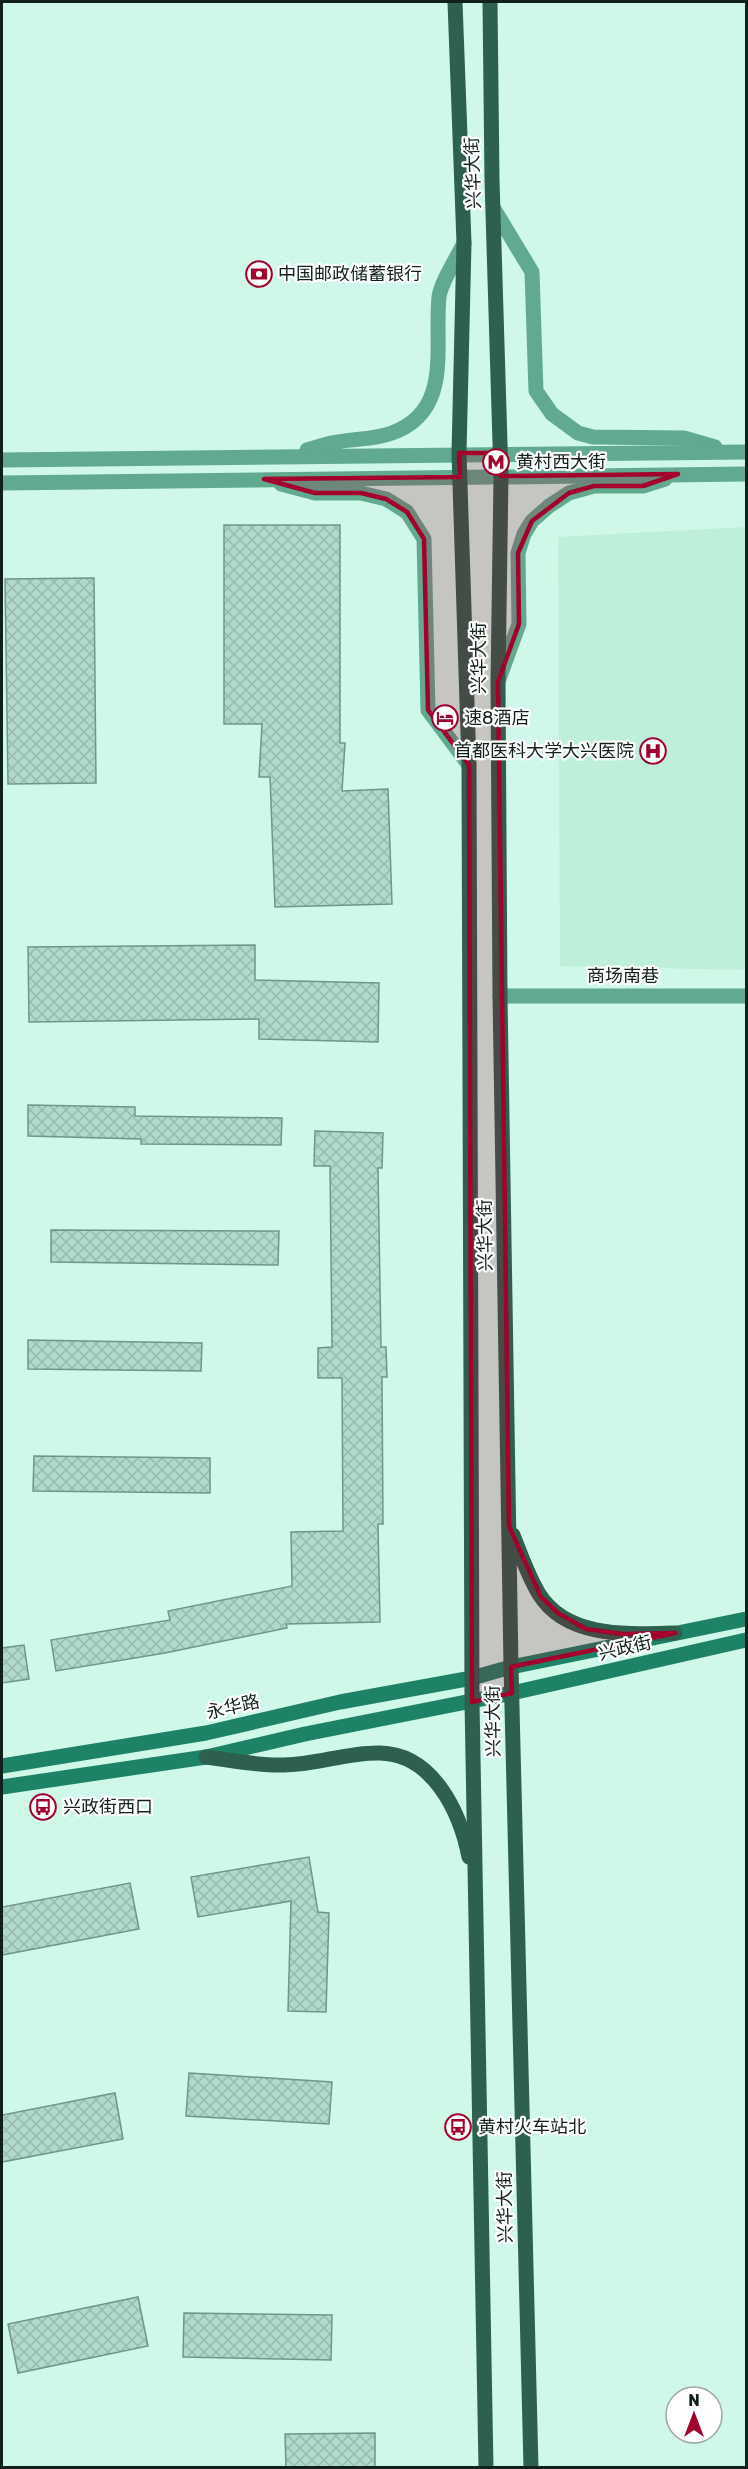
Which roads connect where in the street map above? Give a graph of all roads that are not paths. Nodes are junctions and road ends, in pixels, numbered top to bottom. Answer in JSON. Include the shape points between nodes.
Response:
{"nodes":[{"id":1,"x":456,"y":2,"type":"edge"},
{"id":2,"x":490,"y":2,"type":"edge"},
{"id":3,"x":494,"y":209,"type":"junction"},
{"id":4,"x":464,"y":243,"type":"junction"},
{"id":5,"x":729,"y":452,"type":"junction"},
{"id":6,"x":747,"y":452,"type":"edge"},
{"id":7,"x":459,"y":453,"type":"junction"},
{"id":8,"x":500,"y":453,"type":"junction"},
{"id":9,"x":281,"y":456,"type":"junction"},
{"id":10,"x":2,"y":460,"type":"edge"},
{"id":11,"x":678,"y":474,"type":"junction"},
{"id":12,"x":747,"y":474,"type":"edge"},
{"id":13,"x":501,"y":476,"type":"junction"},
{"id":14,"x":460,"y":477,"type":"junction"},
{"id":15,"x":264,"y":479,"type":"junction"},
{"id":16,"x":2,"y":483,"type":"edge"},
{"id":17,"x":498,"y":682,"type":"junction"},
{"id":18,"x":469,"y":765,"type":"junction"},
{"id":19,"x":500,"y":996,"type":"junction"},
{"id":20,"x":747,"y":996,"type":"edge"},
{"id":21,"x":509,"y":1526,"type":"junction"},
{"id":22,"x":747,"y":1619,"type":"edge"},
{"id":23,"x":675,"y":1633,"type":"junction"},
{"id":24,"x":747,"y":1640,"type":"edge"},
{"id":25,"x":511,"y":1667,"type":"junction"},
{"id":26,"x":472,"y":1678,"type":"junction"},
{"id":27,"x":512,"y":1694,"type":"junction"},
{"id":28,"x":472,"y":1702,"type":"junction"},
{"id":29,"x":206,"y":1757,"type":"junction"},
{"id":30,"x":2,"y":1766,"type":"edge"},
{"id":31,"x":2,"y":1787,"type":"edge"},
{"id":32,"x":474,"y":1895,"type":"junction"},
{"id":33,"x":486,"y":2468,"type":"edge"},
{"id":34,"x":531,"y":2468,"type":"edge"}],
"edges":[{"from":1,"to":4,"type":"main road","name":"兴华大街"},
{"from":2,"to":3,"type":"main road","name":"兴华大街"},
{"from":3,"to":5,"type":"street","via":[[532,272],[536,391],[552,414],[578,433],[684,438]]},
{"from":3,"to":8,"type":"main road","name":"兴华大街"},
{"from":4,"to":7,"type":"main road","name":"兴华大街"},
{"from":4,"to":9,"type":"street","via":[[439,294],[437,378],[424,411],[394,432]]},
{"from":5,"to":6,"type":"street"},
{"from":5,"to":8,"type":"street"},
{"from":7,"to":8,"type":"street"},
{"from":7,"to":9,"type":"street"},
{"from":7,"to":14,"type":"main road","name":"兴华大街"},
{"from":8,"to":13,"type":"main road","name":"兴华大街"},
{"from":9,"to":10,"type":"street"},
{"from":11,"to":12,"type":"street"},
{"from":11,"to":13,"type":"street"},
{"from":11,"to":17,"type":"street","via":[[643,486],[594,486],[569,493],[532,521],[518,553],[519,624]]},
{"from":13,"to":14,"type":"street"},
{"from":13,"to":17,"type":"main road","name":"兴华大街"},
{"from":14,"to":15,"type":"street"},
{"from":14,"to":18,"type":"main road","name":"兴华大街"},
{"from":15,"to":16,"type":"street"},
{"from":15,"to":18,"type":"street","via":[[315,493],[361,493],[386,499],[407,512],[424,539],[428,710]]},
{"from":17,"to":19,"type":"main road","name":"兴华大街"},
{"from":18,"to":26,"type":"main road","name":"兴华大街"},
{"from":19,"to":20,"type":"street","name":"商场南巷"},
{"from":19,"to":21,"type":"main road","name":"兴华大街"},
{"from":21,"to":23,"type":"main road","via":[[541,1597],[558,1613],[586,1629],[622,1634]]},
{"from":21,"to":25,"type":"main road","name":"兴华大街"},
{"from":22,"to":23,"type":"main road","name":"兴政街"},
{"from":23,"to":25,"type":"main road","name":"兴政街"},
{"from":24,"to":27,"type":"main road","name":"兴政街"},
{"from":25,"to":26,"type":"main road","name":"兴政街"},
{"from":25,"to":27,"type":"main road","name":"兴华大街"},
{"from":26,"to":28,"type":"main road","name":"兴华大街"},
{"from":26,"to":30,"type":"main road","name":"永华路","via":[[340,1702],[206,1733]]},
{"from":27,"to":28,"type":"main road","name":"兴政街"},
{"from":27,"to":34,"type":"main road","name":"兴华大街"},
{"from":28,"to":29,"type":"main road"},
{"from":28,"to":32,"type":"main road","name":"兴华大街"},
{"from":29,"to":31,"type":"main road"},
{"from":29,"to":32,"type":"main road","via":[[284,1765],[381,1753],[424,1768],[453,1809],[469,1853]]},
{"from":32,"to":33,"type":"main road","name":"兴华大街"}]}
